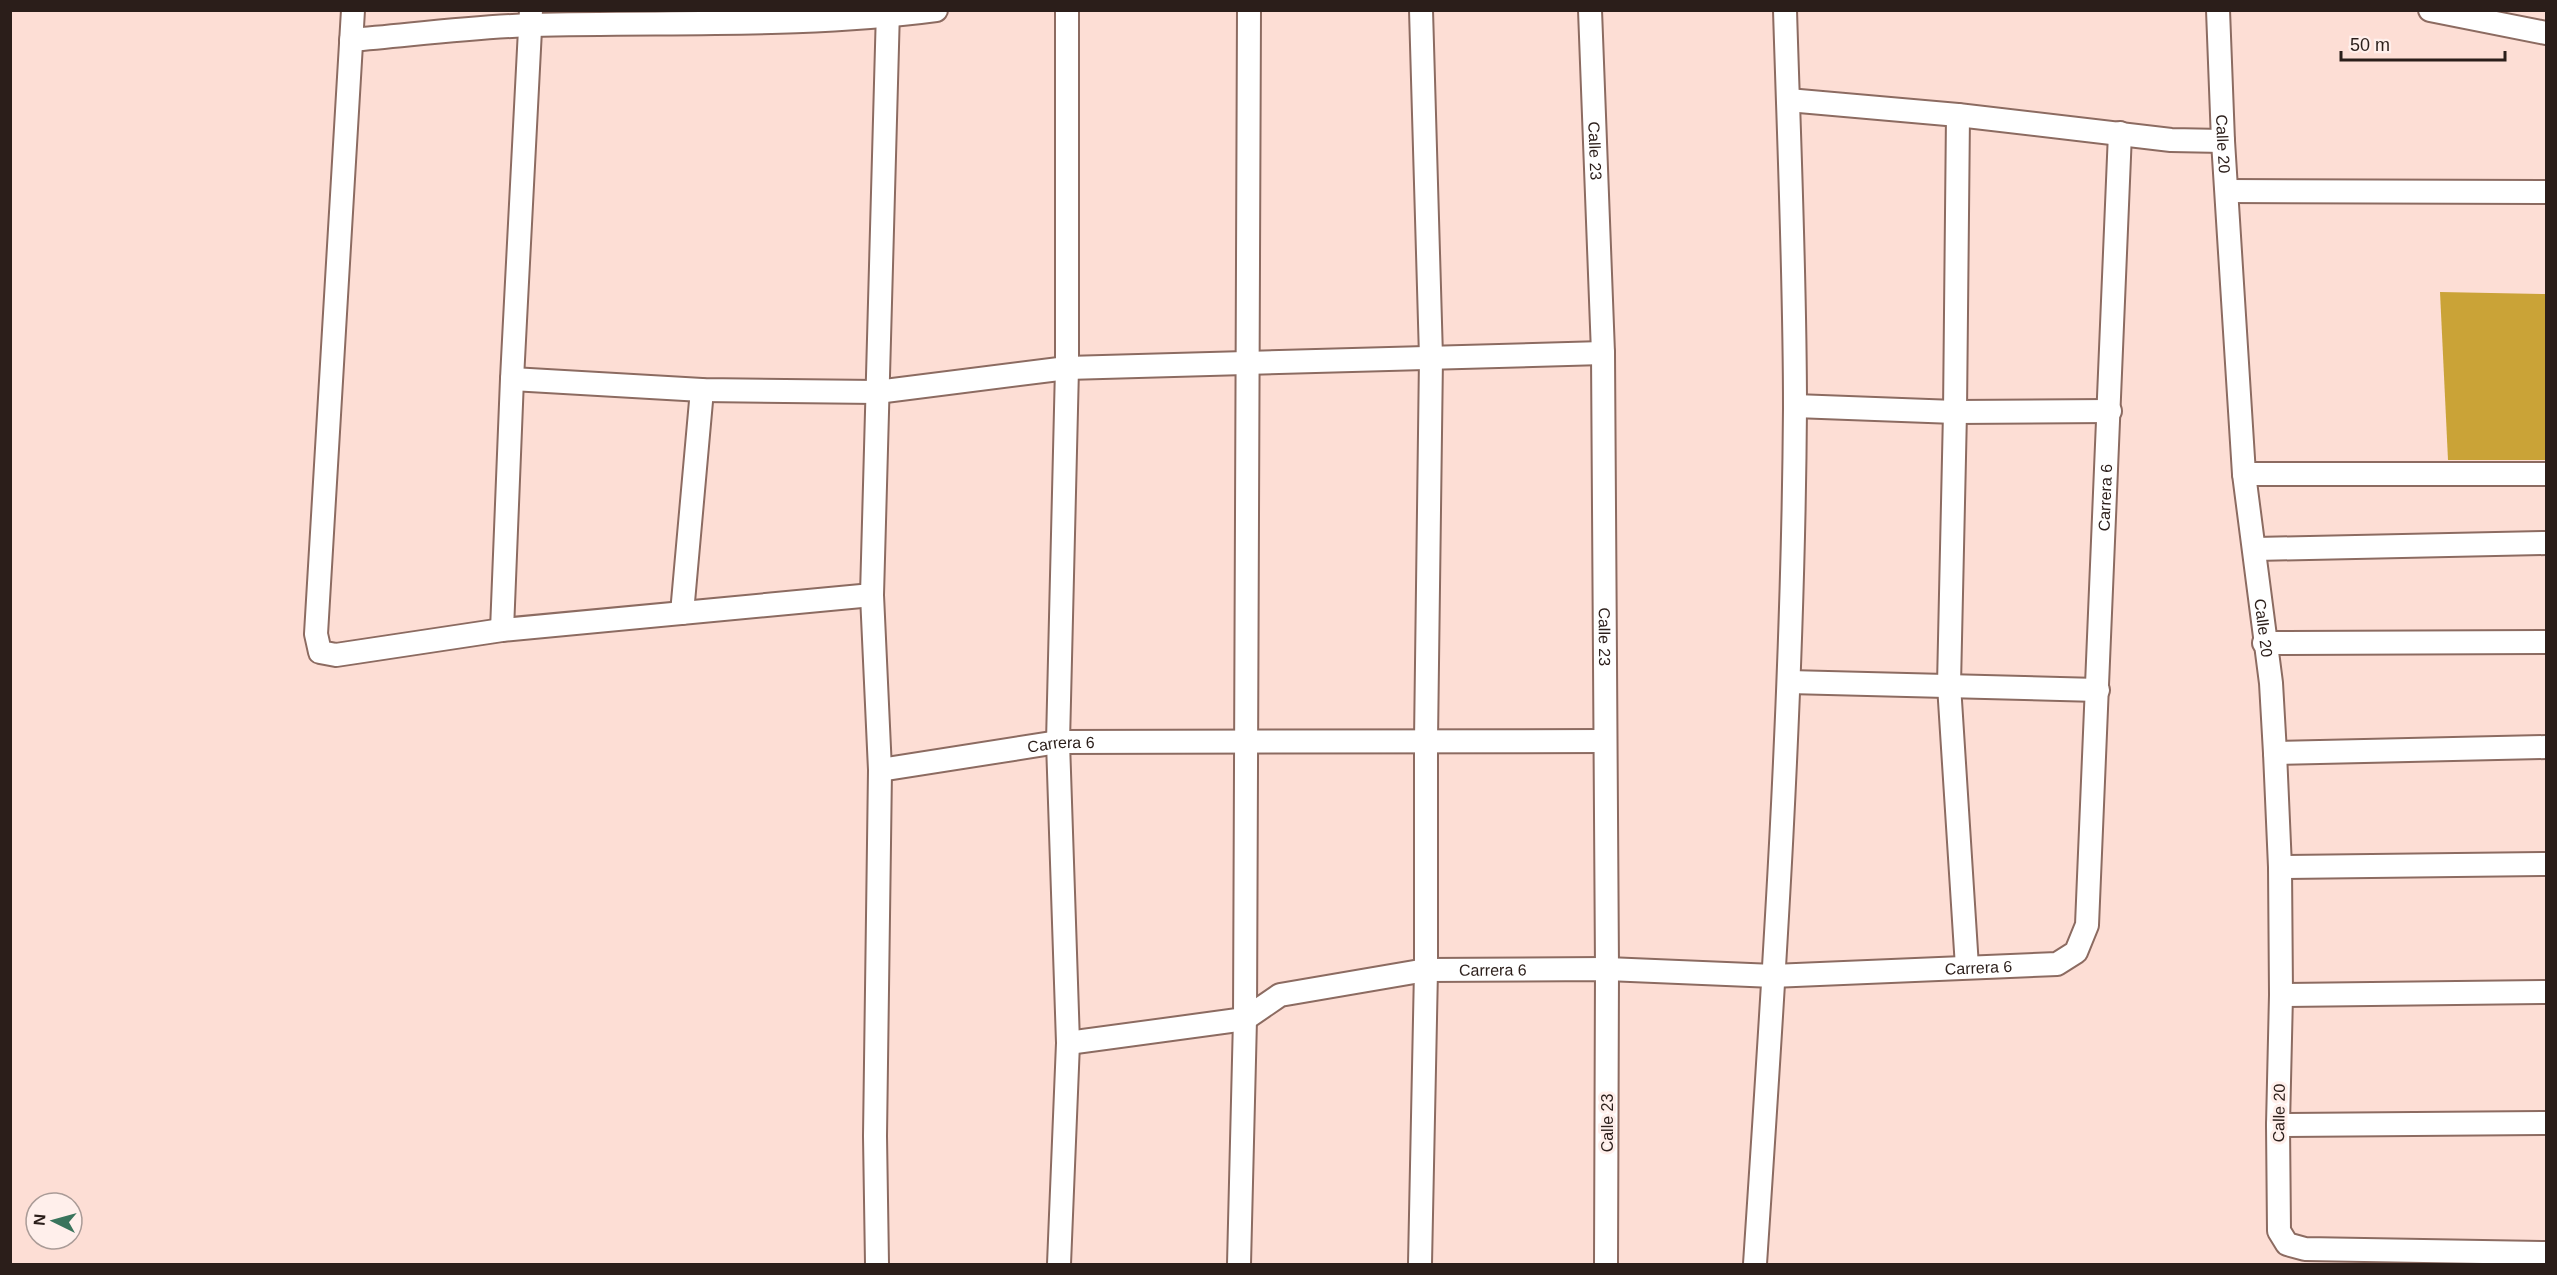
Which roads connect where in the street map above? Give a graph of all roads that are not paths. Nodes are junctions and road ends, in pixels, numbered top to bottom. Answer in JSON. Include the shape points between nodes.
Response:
{"nodes":[{"id":1,"x":353,"y":10,"type":"edge"},
{"id":2,"x":936,"y":10,"type":"edge"},
{"id":3,"x":1067,"y":10,"type":"edge"},
{"id":4,"x":1249,"y":10,"type":"edge"},
{"id":5,"x":1421,"y":10,"type":"edge"},
{"id":6,"x":1590,"y":10,"type":"edge"},
{"id":7,"x":1785,"y":10,"type":"edge"},
{"id":8,"x":2218,"y":10,"type":"edge"},
{"id":9,"x":2430,"y":10,"type":"edge"},
{"id":10,"x":888,"y":14,"type":"edge"},
{"id":11,"x":708,"y":17,"type":"edge"},
{"id":12,"x":531,"y":18,"type":"edge"},
{"id":13,"x":2547,"y":33,"type":"edge"},
{"id":14,"x":351,"y":40,"type":"junction"},
{"id":15,"x":1788,"y":100,"type":"junction"},
{"id":16,"x":1958,"y":114,"type":"junction"},
{"id":17,"x":2120,"y":133,"type":"junction"},
{"id":18,"x":2223,"y":141,"type":"junction"},
{"id":19,"x":2228,"y":191,"type":"junction"},
{"id":20,"x":2547,"y":192,"type":"edge"},
{"id":21,"x":1603,"y":353,"type":"junction"},
{"id":22,"x":1431,"y":357,"type":"junction"},
{"id":23,"x":1248,"y":362,"type":"junction"},
{"id":24,"x":1067,"y":368,"type":"junction"},
{"id":25,"x":512,"y":379,"type":"junction"},
{"id":26,"x":702,"y":390,"type":"junction"},
{"id":27,"x":877,"y":392,"type":"junction"},
{"id":28,"x":1795,"y":406,"type":"junction"},
{"id":29,"x":2110,"y":411,"type":"junction"},
{"id":30,"x":1955,"y":412,"type":"junction"},
{"id":31,"x":2244,"y":474,"type":"junction"},
{"id":32,"x":2547,"y":474,"type":"edge"},
{"id":33,"x":2547,"y":543,"type":"edge"},
{"id":34,"x":2256,"y":549,"type":"junction"},
{"id":35,"x":872,"y":595,"type":"junction"},
{"id":36,"x":682,"y":613,"type":"junction"},
{"id":37,"x":502,"y":630,"type":"junction"},
{"id":38,"x":2547,"y":642,"type":"edge"},
{"id":39,"x":2264,"y":643,"type":"junction"},
{"id":40,"x":1789,"y":682,"type":"junction"},
{"id":41,"x":1948,"y":685,"type":"junction"},
{"id":42,"x":2098,"y":690,"type":"junction"},
{"id":43,"x":1426,"y":740,"type":"junction"},
{"id":44,"x":1605,"y":741,"type":"junction"},
{"id":45,"x":1058,"y":742,"type":"junction"},
{"id":46,"x":1246,"y":742,"type":"junction"},
{"id":47,"x":2547,"y":747,"type":"edge"},
{"id":48,"x":2275,"y":753,"type":"junction"},
{"id":49,"x":880,"y":770,"type":"junction"},
{"id":50,"x":2547,"y":864,"type":"edge"},
{"id":51,"x":2280,"y":867,"type":"junction"},
{"id":52,"x":1967,"y":967,"type":"junction"},
{"id":53,"x":1607,"y":969,"type":"junction"},
{"id":54,"x":1426,"y":970,"type":"junction"},
{"id":55,"x":1774,"y":976,"type":"junction"},
{"id":56,"x":2547,"y":992,"type":"edge"},
{"id":57,"x":2282,"y":995,"type":"junction"},
{"id":58,"x":1245,"y":1019,"type":"junction"},
{"id":59,"x":1068,"y":1043,"type":"junction"},
{"id":60,"x":2547,"y":1123,"type":"edge"},
{"id":61,"x":2278,"y":1125,"type":"junction"},
{"id":62,"x":2547,"y":1253,"type":"edge"},
{"id":63,"x":877,"y":1264,"type":"edge"},
{"id":64,"x":1059,"y":1264,"type":"edge"},
{"id":65,"x":1239,"y":1264,"type":"edge"},
{"id":66,"x":1420,"y":1264,"type":"edge"},
{"id":67,"x":1606,"y":1264,"type":"edge"},
{"id":68,"x":1755,"y":1264,"type":"edge"}],
"edges":[{"from":1,"to":14,"type":"street"},
{"from":2,"to":10,"type":"street"},
{"from":3,"to":24,"type":"street"},
{"from":4,"to":23,"type":"street"},
{"from":5,"to":22,"type":"street"},
{"from":6,"to":21,"type":"street","name":"Calle 23"},
{"from":7,"to":15,"type":"street"},
{"from":8,"to":18,"type":"street","name":"Calle 20"},
{"from":9,"to":13,"type":"street"},
{"from":10,"to":11,"type":"street"},
{"from":10,"to":27,"type":"street"},
{"from":11,"to":12,"type":"street"},
{"from":12,"to":14,"type":"street"},
{"from":12,"to":25,"type":"street"},
{"from":14,"to":37,"type":"street","via":[[316,634],[320,652],[336,655]]},
{"from":15,"to":16,"type":"street"},
{"from":15,"to":28,"type":"street"},
{"from":16,"to":17,"type":"street"},
{"from":16,"to":30,"type":"street"},
{"from":17,"to":18,"type":"street","via":[[2171,140]]},
{"from":17,"to":29,"type":"street","name":"Carrera 6"},
{"from":18,"to":19,"type":"street","name":"Calle 20"},
{"from":19,"to":20,"type":"street"},
{"from":19,"to":31,"type":"street","name":"Calle 20"},
{"from":21,"to":22,"type":"street"},
{"from":21,"to":44,"type":"street","name":"Calle 23"},
{"from":22,"to":23,"type":"street"},
{"from":22,"to":43,"type":"street"},
{"from":23,"to":24,"type":"street"},
{"from":23,"to":46,"type":"street"},
{"from":24,"to":27,"type":"street"},
{"from":24,"to":45,"type":"street"},
{"from":25,"to":26,"type":"street"},
{"from":25,"to":37,"type":"street"},
{"from":26,"to":27,"type":"street"},
{"from":26,"to":36,"type":"street"},
{"from":27,"to":35,"type":"street"},
{"from":28,"to":30,"type":"street"},
{"from":28,"to":40,"type":"street"},
{"from":29,"to":30,"type":"street"},
{"from":29,"to":42,"type":"street","name":"Carrera 6"},
{"from":30,"to":41,"type":"street"},
{"from":31,"to":32,"type":"street"},
{"from":31,"to":34,"type":"street","name":"Calle 20"},
{"from":33,"to":34,"type":"street"},
{"from":34,"to":39,"type":"street","name":"Calle 20"},
{"from":35,"to":36,"type":"street"},
{"from":35,"to":49,"type":"street"},
{"from":36,"to":37,"type":"street"},
{"from":38,"to":39,"type":"street"},
{"from":39,"to":48,"type":"street","name":"Calle 20"},
{"from":40,"to":41,"type":"street"},
{"from":40,"to":55,"type":"street"},
{"from":41,"to":42,"type":"street"},
{"from":41,"to":52,"type":"street"},
{"from":42,"to":52,"type":"street","name":"Carrera 6","via":[[2087,925],[2076,952],[2058,964]]},
{"from":43,"to":44,"type":"street","name":"Carrera 6"},
{"from":43,"to":46,"type":"street","name":"Carrera 6"},
{"from":43,"to":54,"type":"street"},
{"from":44,"to":53,"type":"street","name":"Calle 23"},
{"from":45,"to":46,"type":"street","name":"Carrera 6"},
{"from":45,"to":49,"type":"street","name":"Carrera 6"},
{"from":45,"to":59,"type":"street"},
{"from":46,"to":58,"type":"street"},
{"from":47,"to":48,"type":"street"},
{"from":48,"to":51,"type":"street","name":"Calle 20"},
{"from":49,"to":63,"type":"street"},
{"from":50,"to":51,"type":"street"},
{"from":51,"to":57,"type":"street","name":"Calle 20"},
{"from":52,"to":55,"type":"street","name":"Carrera 6"},
{"from":53,"to":54,"type":"street","name":"Carrera 6"},
{"from":53,"to":55,"type":"street","name":"Carrera 6"},
{"from":53,"to":67,"type":"street","name":"Calle 23"},
{"from":54,"to":58,"type":"street","name":"Carrera 6","via":[[1280,995]]},
{"from":54,"to":66,"type":"street"},
{"from":55,"to":68,"type":"street"},
{"from":56,"to":57,"type":"street"},
{"from":57,"to":61,"type":"street","name":"Calle 20"},
{"from":58,"to":59,"type":"street","name":"Carrera 6"},
{"from":58,"to":65,"type":"street"},
{"from":59,"to":64,"type":"street"},
{"from":60,"to":61,"type":"street"},
{"from":61,"to":62,"type":"street","name":"Calle 20","via":[[2279,1231],[2287,1244],[2305,1249]]}]}
